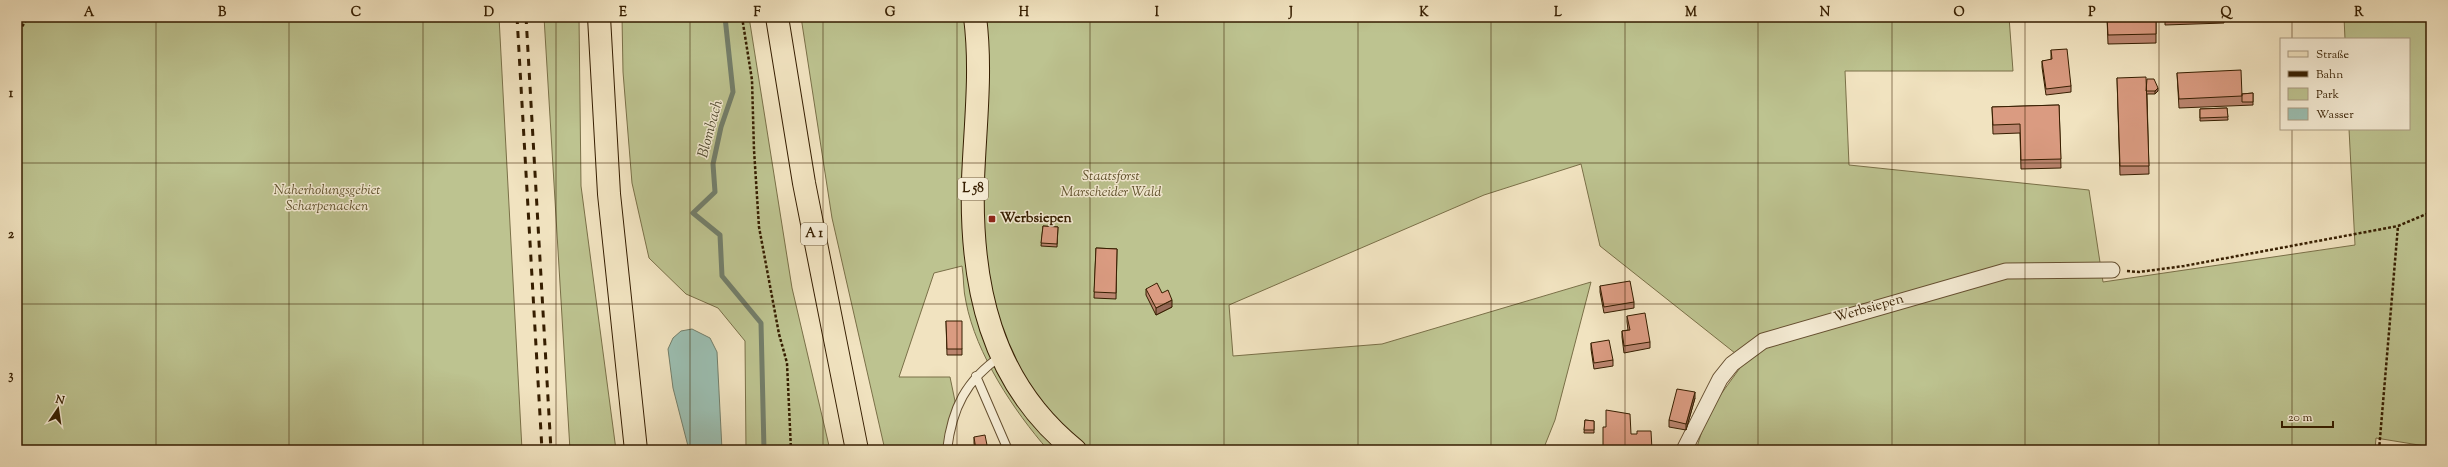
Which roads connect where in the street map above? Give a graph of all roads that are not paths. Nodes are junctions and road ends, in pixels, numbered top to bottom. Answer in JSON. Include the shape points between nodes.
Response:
{"nodes":[{"id":1,"x":599,"y":17,"type":"edge"},
{"id":2,"x":777,"y":17,"type":"edge"},
{"id":3,"x":975,"y":17,"type":"edge"},
{"id":4,"x":2112,"y":270,"type":"road end"},
{"id":5,"x":1001,"y":356,"type":"junction"},
{"id":6,"x":976,"y":376,"type":"junction"},
{"id":7,"x":636,"y":450,"type":"edge"},
{"id":8,"x":857,"y":450,"type":"edge"},
{"id":9,"x":947,"y":450,"type":"edge"},
{"id":10,"x":1008,"y":450,"type":"edge"},
{"id":11,"x":1075,"y":450,"type":"edge"},
{"id":12,"x":1684,"y":450,"type":"edge"}],
"edges":[{"from":1,"to":7,"type":"main road","via":[[609,194]]},
{"from":2,"to":8,"type":"main road","number":"A 1","via":[[804,183]]},
{"from":3,"to":5,"type":"main road","number":"L 58","via":[[978,67],[973,238],[982,302]]},
{"from":4,"to":12,"type":"street","name":"Werbsiepen","via":[[2006,271],[1763,341],[1732,364],[1720,379]]},
{"from":5,"to":6,"type":"lane"},
{"from":5,"to":11,"type":"main road","number":"L 58","via":[[1035,410]]},
{"from":6,"to":9,"type":"lane","via":[[959,401]]},
{"from":6,"to":10,"type":"lane"}]}
